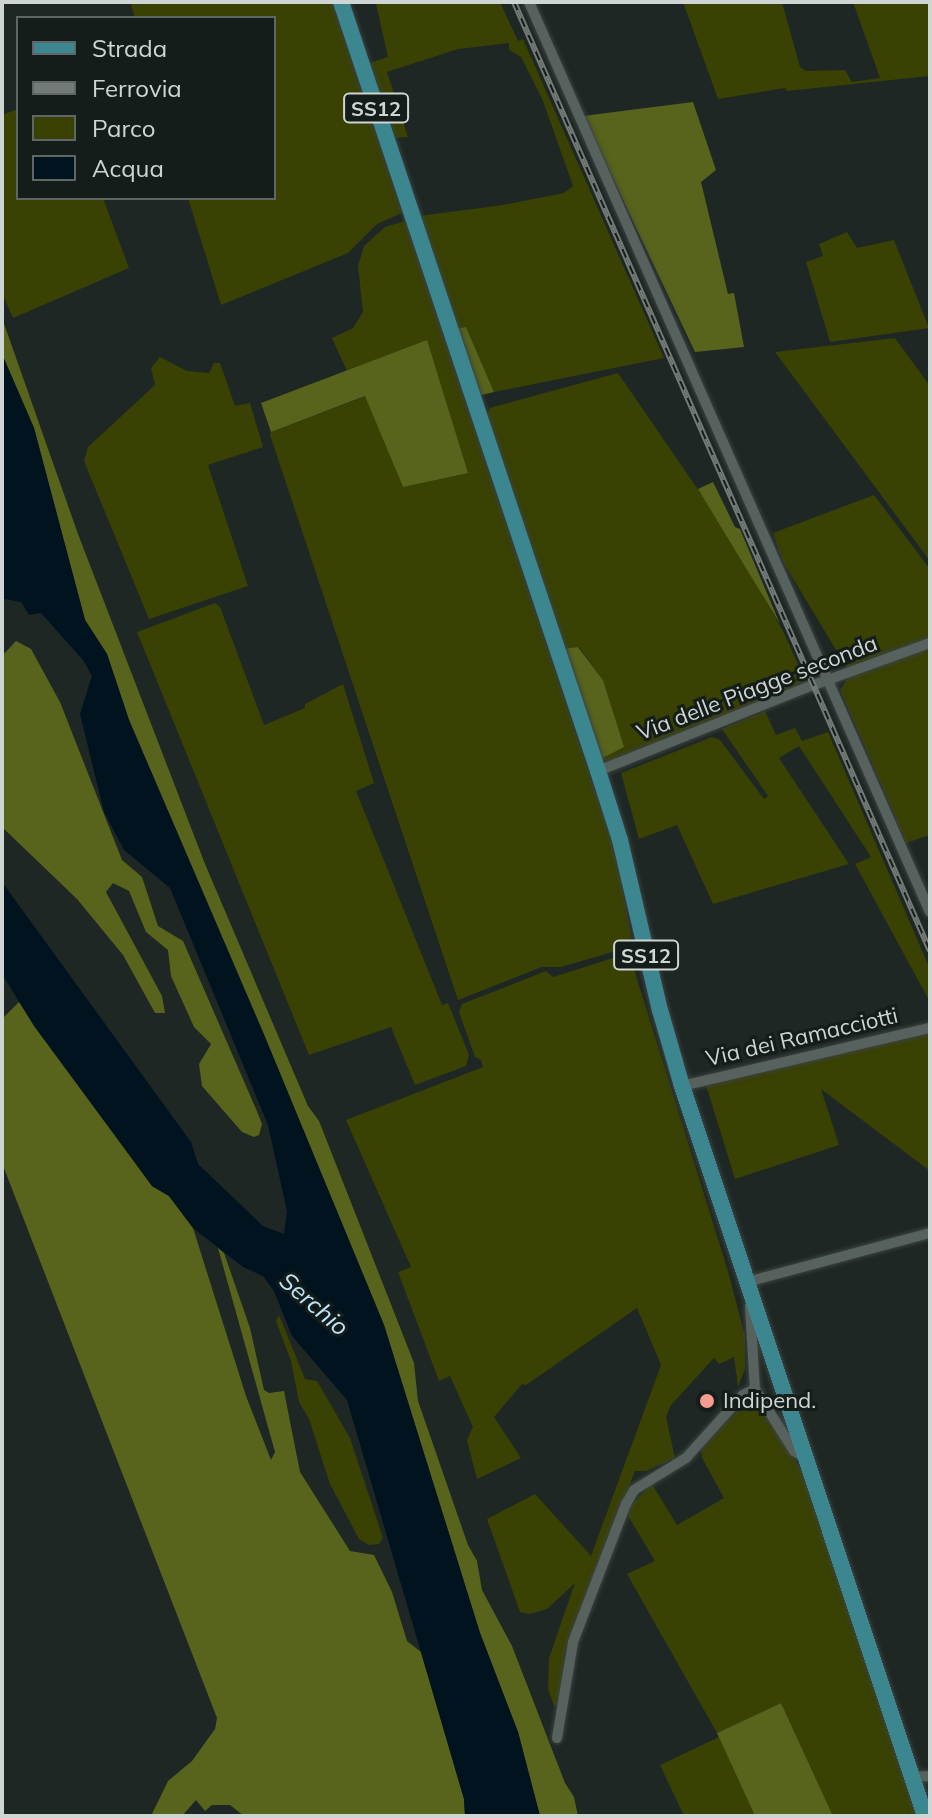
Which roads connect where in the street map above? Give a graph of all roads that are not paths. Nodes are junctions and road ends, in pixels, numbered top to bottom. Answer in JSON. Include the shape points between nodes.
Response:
{"nodes":[{"id":1,"x":341,"y":2,"type":"edge"},
{"id":2,"x":529,"y":2,"type":"edge"},
{"id":3,"x":930,"y":643,"type":"edge"},
{"id":4,"x":827,"y":681,"type":"junction"},
{"id":5,"x":598,"y":771,"type":"junction"},
{"id":6,"x":930,"y":912,"type":"edge"},
{"id":7,"x":930,"y":1028,"type":"edge"},
{"id":8,"x":682,"y":1086,"type":"junction"},
{"id":9,"x":930,"y":1233,"type":"edge"},
{"id":10,"x":748,"y":1287,"type":"junction"},
{"id":11,"x":755,"y":1389,"type":"junction"},
{"id":12,"x":807,"y":1459,"type":"junction"},
{"id":13,"x":557,"y":1738,"type":"dead end"},
{"id":14,"x":930,"y":1776,"type":"edge"},
{"id":15,"x":912,"y":1777,"type":"junction"},
{"id":16,"x":925,"y":1816,"type":"edge"}],
"edges":[{"from":1,"to":5,"type":"main road","number":"SS12"},
{"from":2,"to":4,"type":"street"},
{"from":3,"to":4,"type":"street","name":"Via delle Piagge seconda"},
{"from":4,"to":5,"type":"street","name":"Via delle Piagge seconda"},
{"from":4,"to":6,"type":"street"},
{"from":5,"to":8,"type":"main road","number":"SS12"},
{"from":7,"to":8,"type":"street","name":"Via dei Ramacciotti"},
{"from":8,"to":10,"type":"main road","number":"SS12"},
{"from":9,"to":10,"type":"street"},
{"from":10,"to":11,"type":"street"},
{"from":10,"to":12,"type":"main road","number":"SS12"},
{"from":11,"to":12,"type":"street","via":[[794,1451]]},
{"from":11,"to":13,"type":"street","via":[[743,1395],[686,1458],[634,1490],[626,1504],[573,1642]]},
{"from":12,"to":15,"type":"main road","number":"SS12"},
{"from":14,"to":15,"type":"street"},
{"from":15,"to":16,"type":"main road","number":"SS12"}]}
